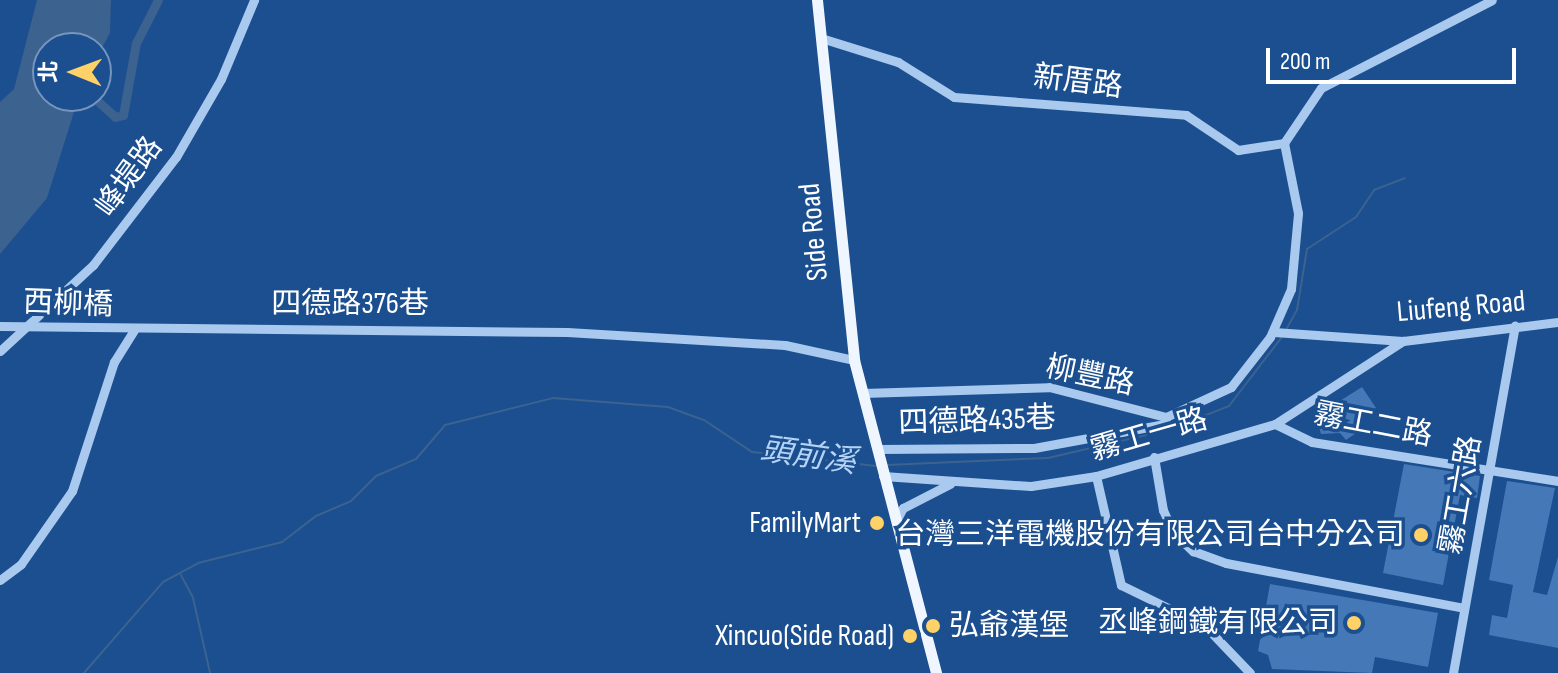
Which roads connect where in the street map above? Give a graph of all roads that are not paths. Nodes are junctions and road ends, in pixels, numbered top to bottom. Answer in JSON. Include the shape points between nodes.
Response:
{"nodes":[{"id":1,"x":254,"y":0,"type":"edge"},
{"id":2,"x":817,"y":0,"type":"edge"},
{"id":3,"x":1492,"y":0,"type":"edge"},
{"id":4,"x":821,"y":38,"type":"junction"},
{"id":5,"x":1284,"y":143,"type":"junction"},
{"id":6,"x":1558,"y":322,"type":"edge"},
{"id":7,"x":1515,"y":325,"type":"junction"},
{"id":8,"x":0,"y":326,"type":"edge"},
{"id":9,"x":27,"y":326,"type":"junction"},
{"id":10,"x":134,"y":330,"type":"junction"},
{"id":11,"x":1274,"y":332,"type":"junction"},
{"id":12,"x":1403,"y":341,"type":"junction"},
{"id":13,"x":0,"y":351,"type":"edge"},
{"id":14,"x":854,"y":360,"type":"junction"},
{"id":15,"x":863,"y":393,"type":"junction"},
{"id":16,"x":1166,"y":417,"type":"junction"},
{"id":17,"x":1275,"y":424,"type":"junction"},
{"id":18,"x":878,"y":453,"type":"junction"},
{"id":19,"x":1154,"y":457,"type":"junction"},
{"id":20,"x":1490,"y":471,"type":"junction"},
{"id":21,"x":882,"y":474,"type":"junction"},
{"id":22,"x":1096,"y":476,"type":"junction"},
{"id":23,"x":1558,"y":481,"type":"edge"},
{"id":24,"x":953,"y":483,"type":"junction"},
{"id":25,"x":896,"y":521,"type":"junction"},
{"id":26,"x":0,"y":580,"type":"edge"},
{"id":27,"x":1464,"y":608,"type":"junction"},
{"id":28,"x":936,"y":673,"type":"edge"},
{"id":29,"x":1250,"y":673,"type":"edge"},
{"id":30,"x":1453,"y":673,"type":"edge"}],
"edges":[{"from":1,"to":9,"type":"street","name":"峰堤路","via":[[221,79],[176,157],[93,265]]},
{"from":2,"to":4,"type":"main road","name":"Side Road"},
{"from":3,"to":5,"type":"street","via":[[1321,88]]},
{"from":4,"to":5,"type":"street","name":"新厝路","via":[[898,62],[954,97],[1186,115],[1238,150]]},
{"from":4,"to":14,"type":"main road","name":"Side Road"},
{"from":5,"to":11,"type":"street","name":"柳豐路","via":[[1298,213],[1291,289]]},
{"from":6,"to":7,"type":"street","name":"Liufeng Road"},
{"from":7,"to":12,"type":"street","name":"Liufeng Road"},
{"from":7,"to":20,"type":"street","name":"霧工六路"},
{"from":8,"to":9,"type":"street","name":"西柳橋"},
{"from":9,"to":10,"type":"street","name":"西柳橋"},
{"from":9,"to":13,"type":"street","name":"峰堤路"},
{"from":10,"to":14,"type":"street","name":"四德路376巷","via":[[357,325],[567,332],[785,345]]},
{"from":10,"to":26,"type":"street","via":[[114,362],[67,500],[21,564]]},
{"from":11,"to":12,"type":"street","name":"Liufeng Road"},
{"from":11,"to":16,"type":"street","name":"柳豐路","via":[[1231,387]]},
{"from":12,"to":17,"type":"street","name":"霧工一路"},
{"from":14,"to":15,"type":"main road","name":"Side Road"},
{"from":15,"to":16,"type":"street","name":"柳豐路","via":[[1049,387]]},
{"from":15,"to":18,"type":"main road","name":"Side Road"},
{"from":16,"to":18,"type":"street","name":"四德路435巷","via":[[1165,424],[1034,448]]},
{"from":17,"to":19,"type":"street","name":"霧工一路"},
{"from":17,"to":20,"type":"street","name":"霧工二路","via":[[1312,442]]},
{"from":18,"to":21,"type":"main road","name":"Side Road"},
{"from":19,"to":22,"type":"street","name":"霧工一路"},
{"from":19,"to":27,"type":"street","via":[[1163,510],[1173,532],[1193,551],[1226,563]]},
{"from":20,"to":23,"type":"street","name":"霧工二路"},
{"from":20,"to":27,"type":"street","name":"霧工六路"},
{"from":21,"to":24,"type":"street","name":"霧工一路"},
{"from":21,"to":25,"type":"main road"},
{"from":22,"to":24,"type":"street","name":"霧工一路","via":[[1031,486]]},
{"from":22,"to":29,"type":"street","via":[[1121,585],[1205,626]]},
{"from":24,"to":25,"type":"street","via":[[903,508]]},
{"from":25,"to":28,"type":"main road"},
{"from":27,"to":30,"type":"street","name":"霧工六路"}]}
